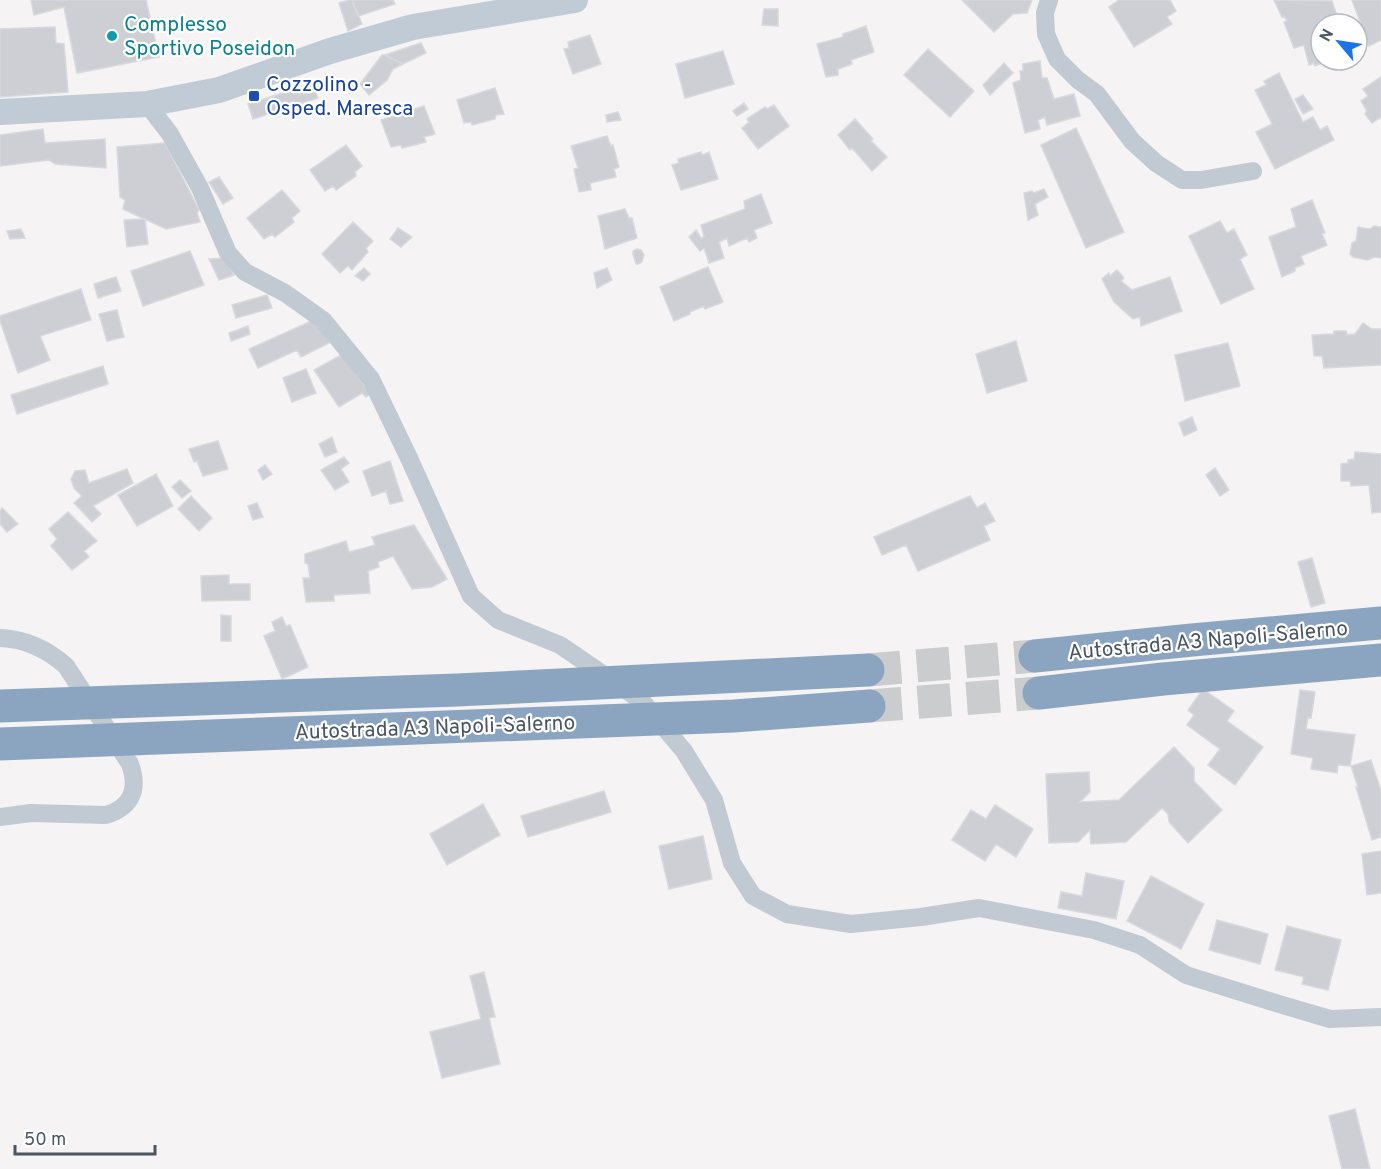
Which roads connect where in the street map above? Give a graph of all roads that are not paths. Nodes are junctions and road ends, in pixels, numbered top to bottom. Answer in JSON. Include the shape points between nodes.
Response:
{"nodes":[{"id":1,"x":575,"y":0,"type":"edge"},
{"id":2,"x":1049,"y":0,"type":"edge"},
{"id":3,"x":147,"y":105,"type":"junction"},
{"id":4,"x":0,"y":112,"type":"edge"},
{"id":5,"x":1253,"y":171,"type":"dead end"},
{"id":6,"x":1381,"y":623,"type":"edge"},
{"id":7,"x":0,"y":638,"type":"edge"},
{"id":8,"x":1035,"y":656,"type":"tunnel mouth"},
{"id":9,"x":1381,"y":660,"type":"edge"},
{"id":10,"x":868,"y":670,"type":"tunnel mouth"},
{"id":11,"x":1039,"y":693,"type":"tunnel mouth"},
{"id":12,"x":869,"y":705,"type":"tunnel mouth"},
{"id":13,"x":0,"y":706,"type":"edge"},
{"id":14,"x":0,"y":744,"type":"edge"},
{"id":15,"x":0,"y":817,"type":"edge"},
{"id":16,"x":1381,"y":1017,"type":"edge"}],
"edges":[{"from":1,"to":3,"type":"main road","via":[[413,27],[219,90]]},
{"from":2,"to":5,"type":"street","via":[[1046,34],[1057,59],[1097,94],[1132,141],[1156,163],[1182,180]]},
{"from":3,"to":4,"type":"main road"},
{"from":3,"to":16,"type":"street","via":[[170,134],[200,188],[228,253],[245,272],[285,292],[323,320],[371,379],[471,596],[498,620],[560,645],[642,701],[684,751],[714,800],[732,863],[753,896],[787,914],[851,924],[978,908],[1071,925],[1140,945],[1186,975],[1279,1004],[1330,1018]]},
{"from":6,"to":8,"type":"highway","name":"Autostrada A3 Napoli-Salerno"},
{"from":7,"to":15,"type":"street","via":[[28,643],[66,666],[130,764],[135,782],[123,807],[105,815],[31,813]]},
{"from":9,"to":11,"type":"highway","name":"Autostrada A3 Napoli-Salerno"},
{"from":10,"to":13,"type":"highway","name":"Autostrada A3 Napoli-Salerno","via":[[586,685]]},
{"from":12,"to":14,"type":"highway","name":"Autostrada A3 Napoli-Salerno","via":[[734,716]]}]}
